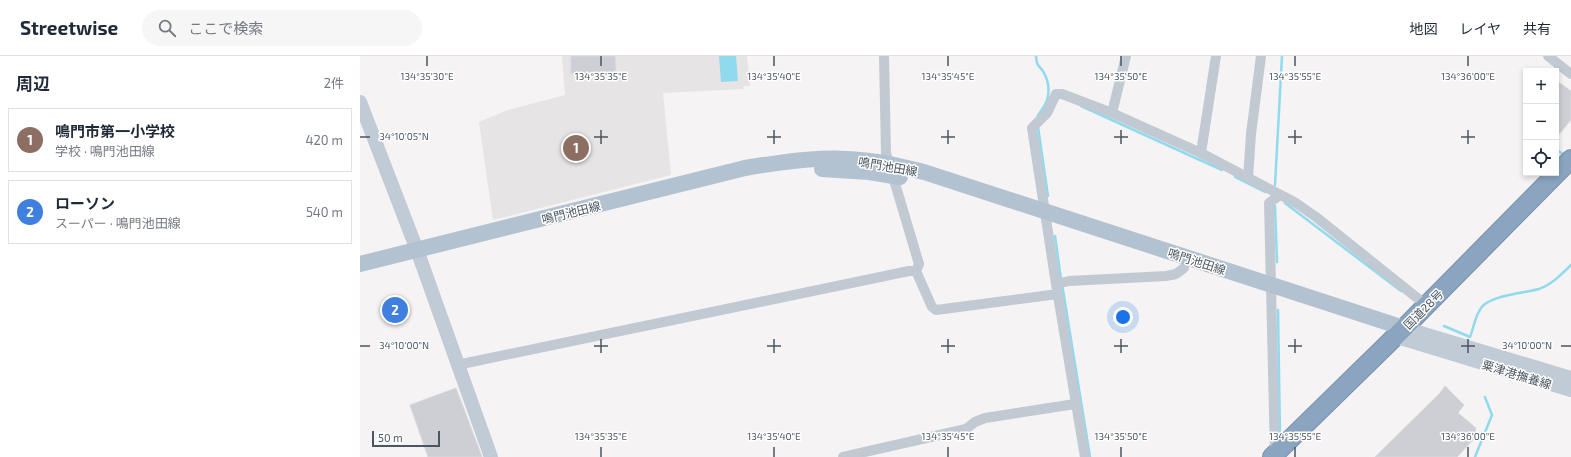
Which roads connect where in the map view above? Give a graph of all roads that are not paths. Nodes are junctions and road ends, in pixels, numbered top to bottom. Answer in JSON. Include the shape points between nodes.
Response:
{"nodes":[{"id":1,"x":884,"y":56,"type":"edge"},
{"id":2,"x":1126,"y":56,"type":"edge"},
{"id":3,"x":1216,"y":56,"type":"edge"},
{"id":4,"x":1261,"y":56,"type":"edge"},
{"id":5,"x":1548,"y":56,"type":"edge"},
{"id":6,"x":1571,"y":74,"type":"edge"},
{"id":7,"x":360,"y":102,"type":"edge"},
{"id":8,"x":1112,"y":113,"type":"junction"},
{"id":9,"x":1201,"y":153,"type":"junction"},
{"id":10,"x":1569,"y":161,"type":"edge"},
{"id":11,"x":890,"y":170,"type":"junction"},
{"id":12,"x":1248,"y":178,"type":"junction"},
{"id":13,"x":1280,"y":195,"type":"junction"},
{"id":14,"x":1046,"y":218,"type":"junction"},
{"id":15,"x":418,"y":255,"type":"junction"},
{"id":16,"x":360,"y":264,"type":"edge"},
{"id":17,"x":1184,"y":268,"type":"junction"},
{"id":18,"x":916,"y":271,"type":"junction"},
{"id":19,"x":360,"y":275,"type":"edge"},
{"id":20,"x":1061,"y":286,"type":"junction"},
{"id":21,"x":1271,"y":291,"type":"junction"},
{"id":22,"x":1426,"y":305,"type":"junction"},
{"id":23,"x":1399,"y":332,"type":"junction"},
{"id":24,"x":457,"y":365,"type":"junction"},
{"id":25,"x":1571,"y":378,"type":"edge"},
{"id":26,"x":1571,"y":390,"type":"edge"},
{"id":27,"x":1075,"y":404,"type":"junction"},
{"id":28,"x":1273,"y":456,"type":"edge"},
{"id":29,"x":490,"y":457,"type":"edge"},
{"id":30,"x":842,"y":457,"type":"edge"},
{"id":31,"x":1085,"y":457,"type":"edge"}],
"edges":[{"from":1,"to":11,"type":"street","via":[[886,153]]},
{"from":2,"to":8,"type":"street"},
{"from":3,"to":9,"type":"street"},
{"from":4,"to":12,"type":"street"},
{"from":5,"to":6,"type":"street"},
{"from":7,"to":15,"type":"street"},
{"from":8,"to":9,"type":"street"},
{"from":8,"to":14,"type":"street","via":[[1056,94],[1047,113],[1032,128]]},
{"from":9,"to":12,"type":"street"},
{"from":10,"to":22,"type":"highway","name":"国道28号"},
{"from":11,"to":14,"type":"main road","name":"鳴門池田線","via":[[922,183]]},
{"from":11,"to":15,"type":"main road","name":"鳴門池田線","via":[[831,169],[794,171],[760,177]]},
{"from":11,"to":18,"type":"street","via":[[919,264]]},
{"from":12,"to":13,"type":"street"},
{"from":13,"to":21,"type":"street","via":[[1269,203]]},
{"from":13,"to":22,"type":"street","via":[[1316,217]]},
{"from":14,"to":17,"type":"main road","name":"鳴門池田線"},
{"from":14,"to":20,"type":"street"},
{"from":14,"to":21,"type":"main road","name":"鳴門池田線"},
{"from":15,"to":16,"type":"main road","name":"鳴門池田線"},
{"from":15,"to":19,"type":"main road","name":"鳴門池田線"},
{"from":15,"to":24,"type":"street"},
{"from":17,"to":20,"type":"street","via":[[1176,274],[1166,276]]},
{"from":17,"to":21,"type":"main road","name":"鳴門池田線"},
{"from":18,"to":20,"type":"street","via":[[932,307],[936,310]]},
{"from":18,"to":24,"type":"street"},
{"from":20,"to":27,"type":"street"},
{"from":21,"to":23,"type":"main road","name":"鳴門池田線"},
{"from":21,"to":28,"type":"street"},
{"from":22,"to":23,"type":"highway","name":"国道28号"},
{"from":23,"to":25,"type":"street","name":"粟津港撫養線"},
{"from":23,"to":26,"type":"street","name":"粟津港撫養線"},
{"from":23,"to":28,"type":"highway","name":"国道28号"},
{"from":24,"to":29,"type":"street"},
{"from":27,"to":30,"type":"street","via":[[985,418],[966,429]]},
{"from":27,"to":31,"type":"street"}]}
